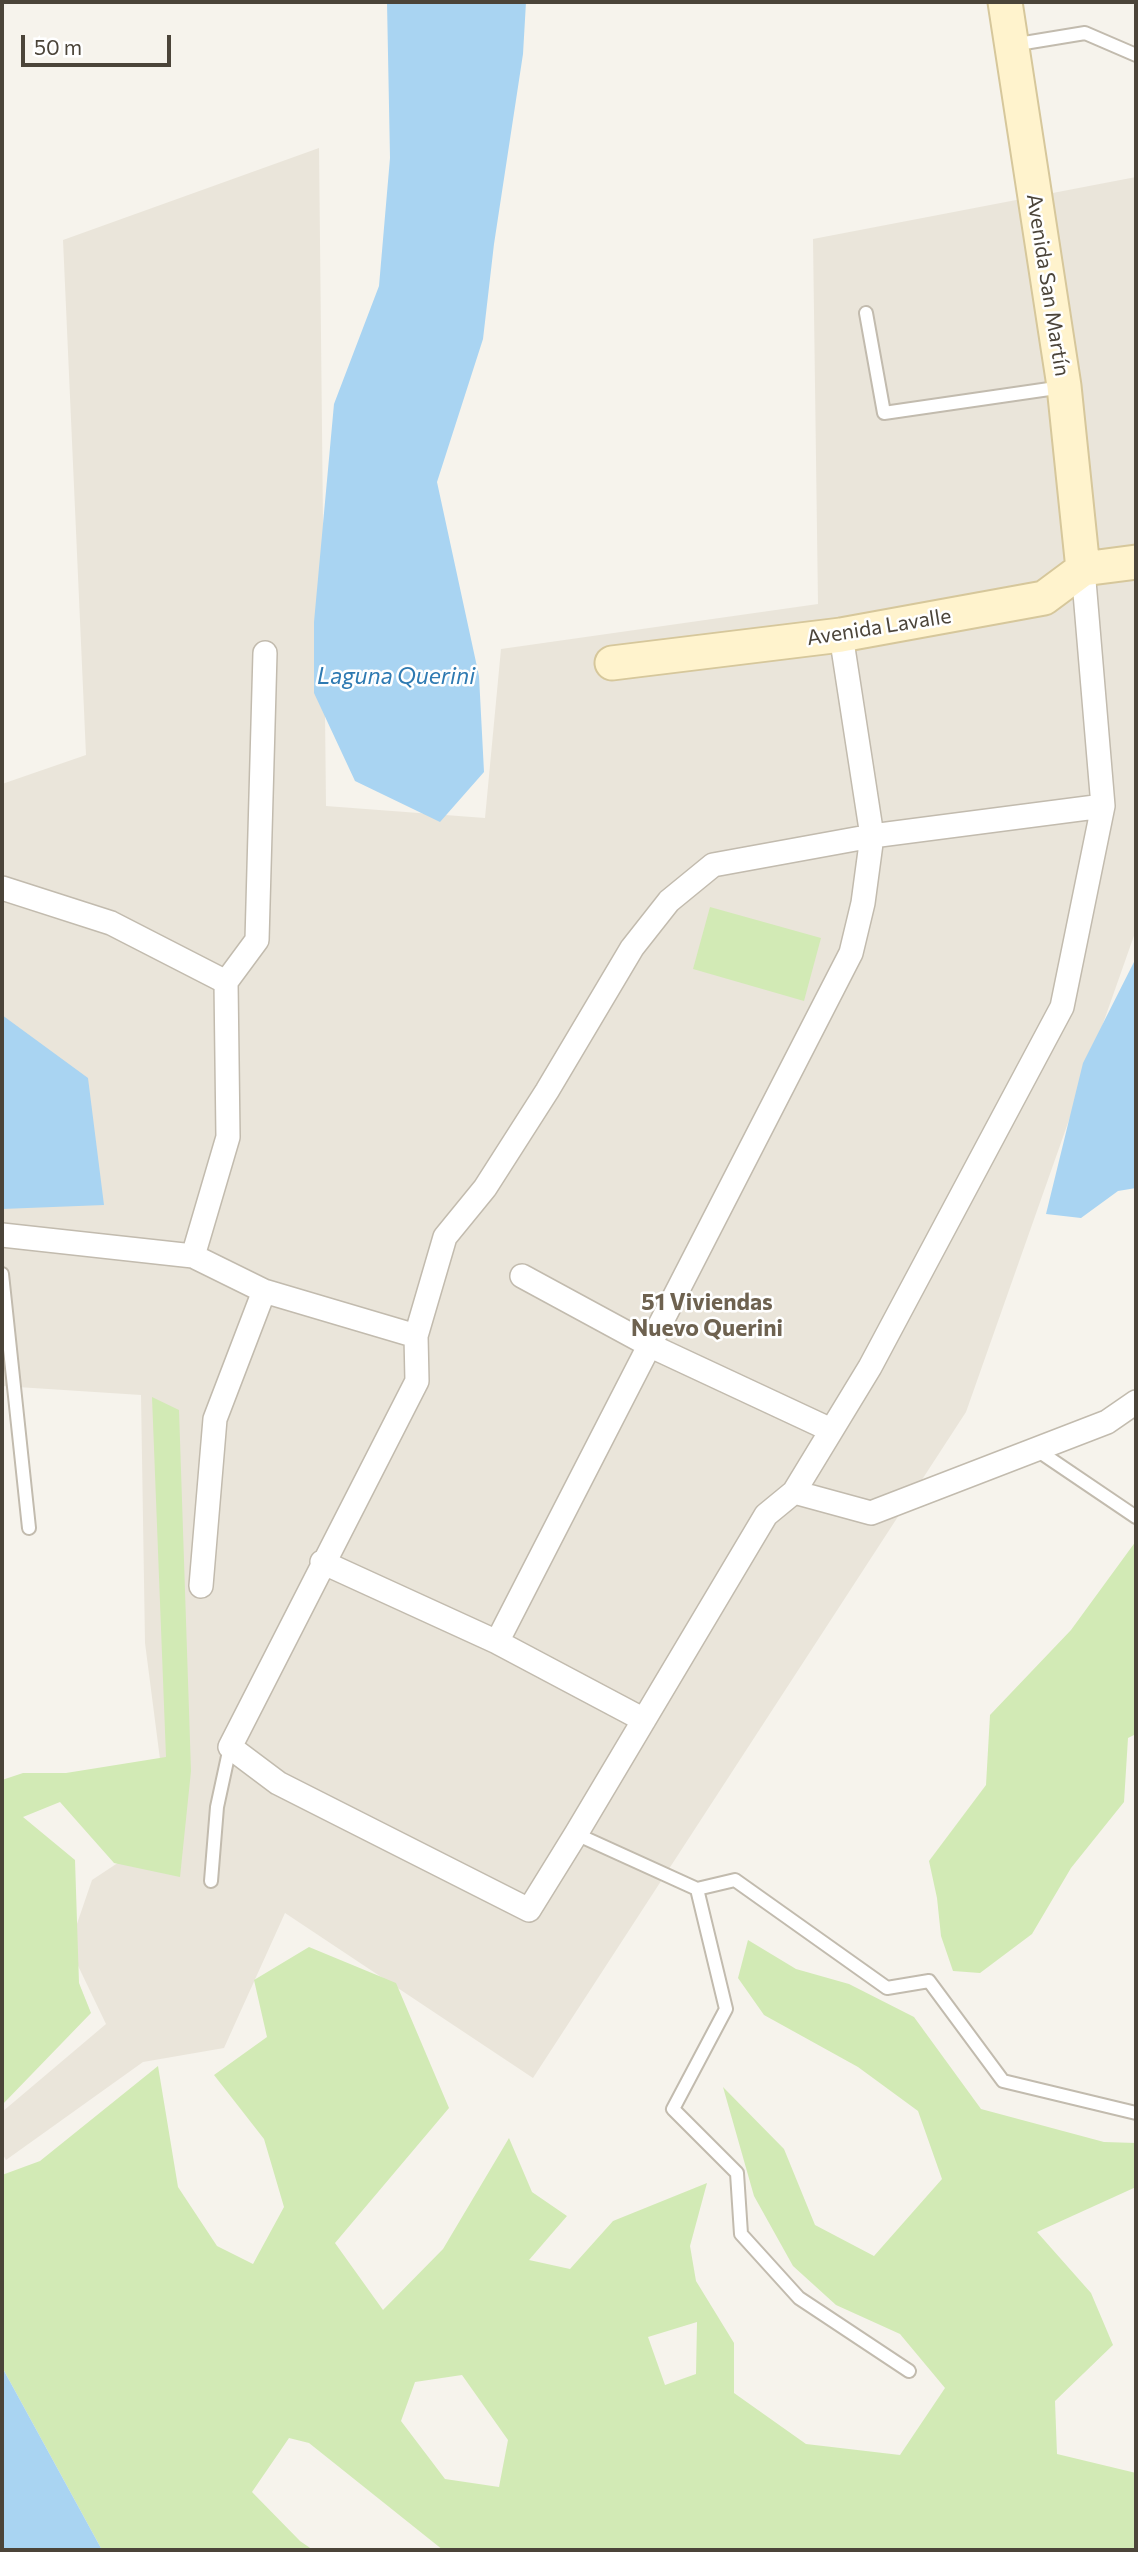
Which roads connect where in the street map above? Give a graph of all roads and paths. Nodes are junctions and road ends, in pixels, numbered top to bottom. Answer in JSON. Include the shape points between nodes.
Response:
{"nodes":[{"id":1,"x":1005,"y":2,"type":"edge"},
{"id":2,"x":1013,"y":46,"type":"junction"},
{"id":3,"x":1136,"y":55,"type":"edge"},
{"id":4,"x":866,"y":313,"type":"dead end"},
{"id":5,"x":1064,"y":386,"type":"junction"},
{"id":6,"x":1136,"y":562,"type":"edge"},
{"id":7,"x":1083,"y":569,"type":"junction"},
{"id":8,"x":841,"y":635,"type":"junction"},
{"id":9,"x":265,"y":653,"type":"dead end"},
{"id":10,"x":612,"y":663,"type":"dead end"},
{"id":11,"x":1103,"y":806,"type":"junction"},
{"id":12,"x":872,"y":836,"type":"junction"},
{"id":13,"x":2,"y":888,"type":"edge"},
{"id":14,"x":226,"y":982,"type":"junction"},
{"id":15,"x":2,"y":1235,"type":"edge"},
{"id":16,"x":193,"y":1256,"type":"junction"},
{"id":17,"x":2,"y":1274,"type":"edge"},
{"id":18,"x":522,"y":1276,"type":"dead end"},
{"id":19,"x":264,"y":1291,"type":"junction"},
{"id":20,"x":416,"y":1336,"type":"junction"},
{"id":21,"x":652,"y":1346,"type":"junction"},
{"id":22,"x":1136,"y":1402,"type":"edge"},
{"id":23,"x":831,"y":1430,"type":"junction"},
{"id":24,"x":1037,"y":1450,"type":"junction"},
{"id":25,"x":794,"y":1492,"type":"junction"},
{"id":26,"x":1136,"y":1517,"type":"edge"},
{"id":27,"x":29,"y":1528,"type":"dead end"},
{"id":28,"x":323,"y":1562,"type":"junction"},
{"id":29,"x":201,"y":1586,"type":"dead end"},
{"id":30,"x":497,"y":1642,"type":"junction"},
{"id":31,"x":644,"y":1720,"type":"junction"},
{"id":32,"x":230,"y":1747,"type":"junction"},
{"id":33,"x":576,"y":1834,"type":"junction"},
{"id":34,"x":211,"y":1881,"type":"dead end"},
{"id":35,"x":697,"y":1889,"type":"junction"},
{"id":36,"x":1136,"y":2113,"type":"edge"},
{"id":37,"x":909,"y":2371,"type":"dead end"}],
"edges":[{"from":1,"to":2,"type":"street","name":"Avenida San Martín"},
{"from":2,"to":3,"type":"lane","via":[[1085,33]]},
{"from":2,"to":5,"type":"street","name":"Avenida San Martín"},
{"from":4,"to":5,"type":"lane","via":[[884,413]]},
{"from":5,"to":7,"type":"street","name":"Avenida San Martín"},
{"from":6,"to":7,"type":"street","name":"Avenida Lavalle"},
{"from":7,"to":8,"type":"street","name":"Avenida Lavalle","via":[[1044,598]]},
{"from":7,"to":11,"type":"street"},
{"from":8,"to":10,"type":"street","name":"Avenida Lavalle"},
{"from":8,"to":12,"type":"street"},
{"from":9,"to":14,"type":"street","via":[[257,940]]},
{"from":11,"to":12,"type":"street"},
{"from":11,"to":23,"type":"street","via":[[1062,1007],[870,1367]]},
{"from":12,"to":20,"type":"street","via":[[713,865],[669,901],[632,948],[485,1188],[445,1237]]},
{"from":12,"to":21,"type":"street","via":[[851,953]]},
{"from":13,"to":14,"type":"street","via":[[111,923]]},
{"from":14,"to":16,"type":"street","via":[[228,1137]]},
{"from":15,"to":16,"type":"street"},
{"from":16,"to":19,"type":"street"},
{"from":17,"to":27,"type":"lane"},
{"from":18,"to":21,"type":"street"},
{"from":19,"to":20,"type":"street"},
{"from":19,"to":29,"type":"street","via":[[215,1419]]},
{"from":20,"to":28,"type":"street","via":[[417,1381]]},
{"from":21,"to":23,"type":"street"},
{"from":21,"to":30,"type":"street"},
{"from":22,"to":24,"type":"street","via":[[1107,1422]]},
{"from":23,"to":25,"type":"street"},
{"from":24,"to":25,"type":"street","via":[[871,1513]]},
{"from":24,"to":26,"type":"lane"},
{"from":25,"to":31,"type":"street","via":[[766,1515]]},
{"from":28,"to":30,"type":"street"},
{"from":28,"to":32,"type":"street"},
{"from":30,"to":31,"type":"street"},
{"from":31,"to":33,"type":"street"},
{"from":32,"to":33,"type":"street","via":[[278,1783],[529,1910]]},
{"from":32,"to":34,"type":"lane","via":[[216,1807]]},
{"from":33,"to":35,"type":"lane"},
{"from":35,"to":36,"type":"lane","via":[[735,1880],[887,1988],[929,1981],[1003,2081]]},
{"from":35,"to":37,"type":"lane","via":[[726,2009],[673,2109],[737,2173],[741,2234],[782,2280],[799,2298]]}]}
